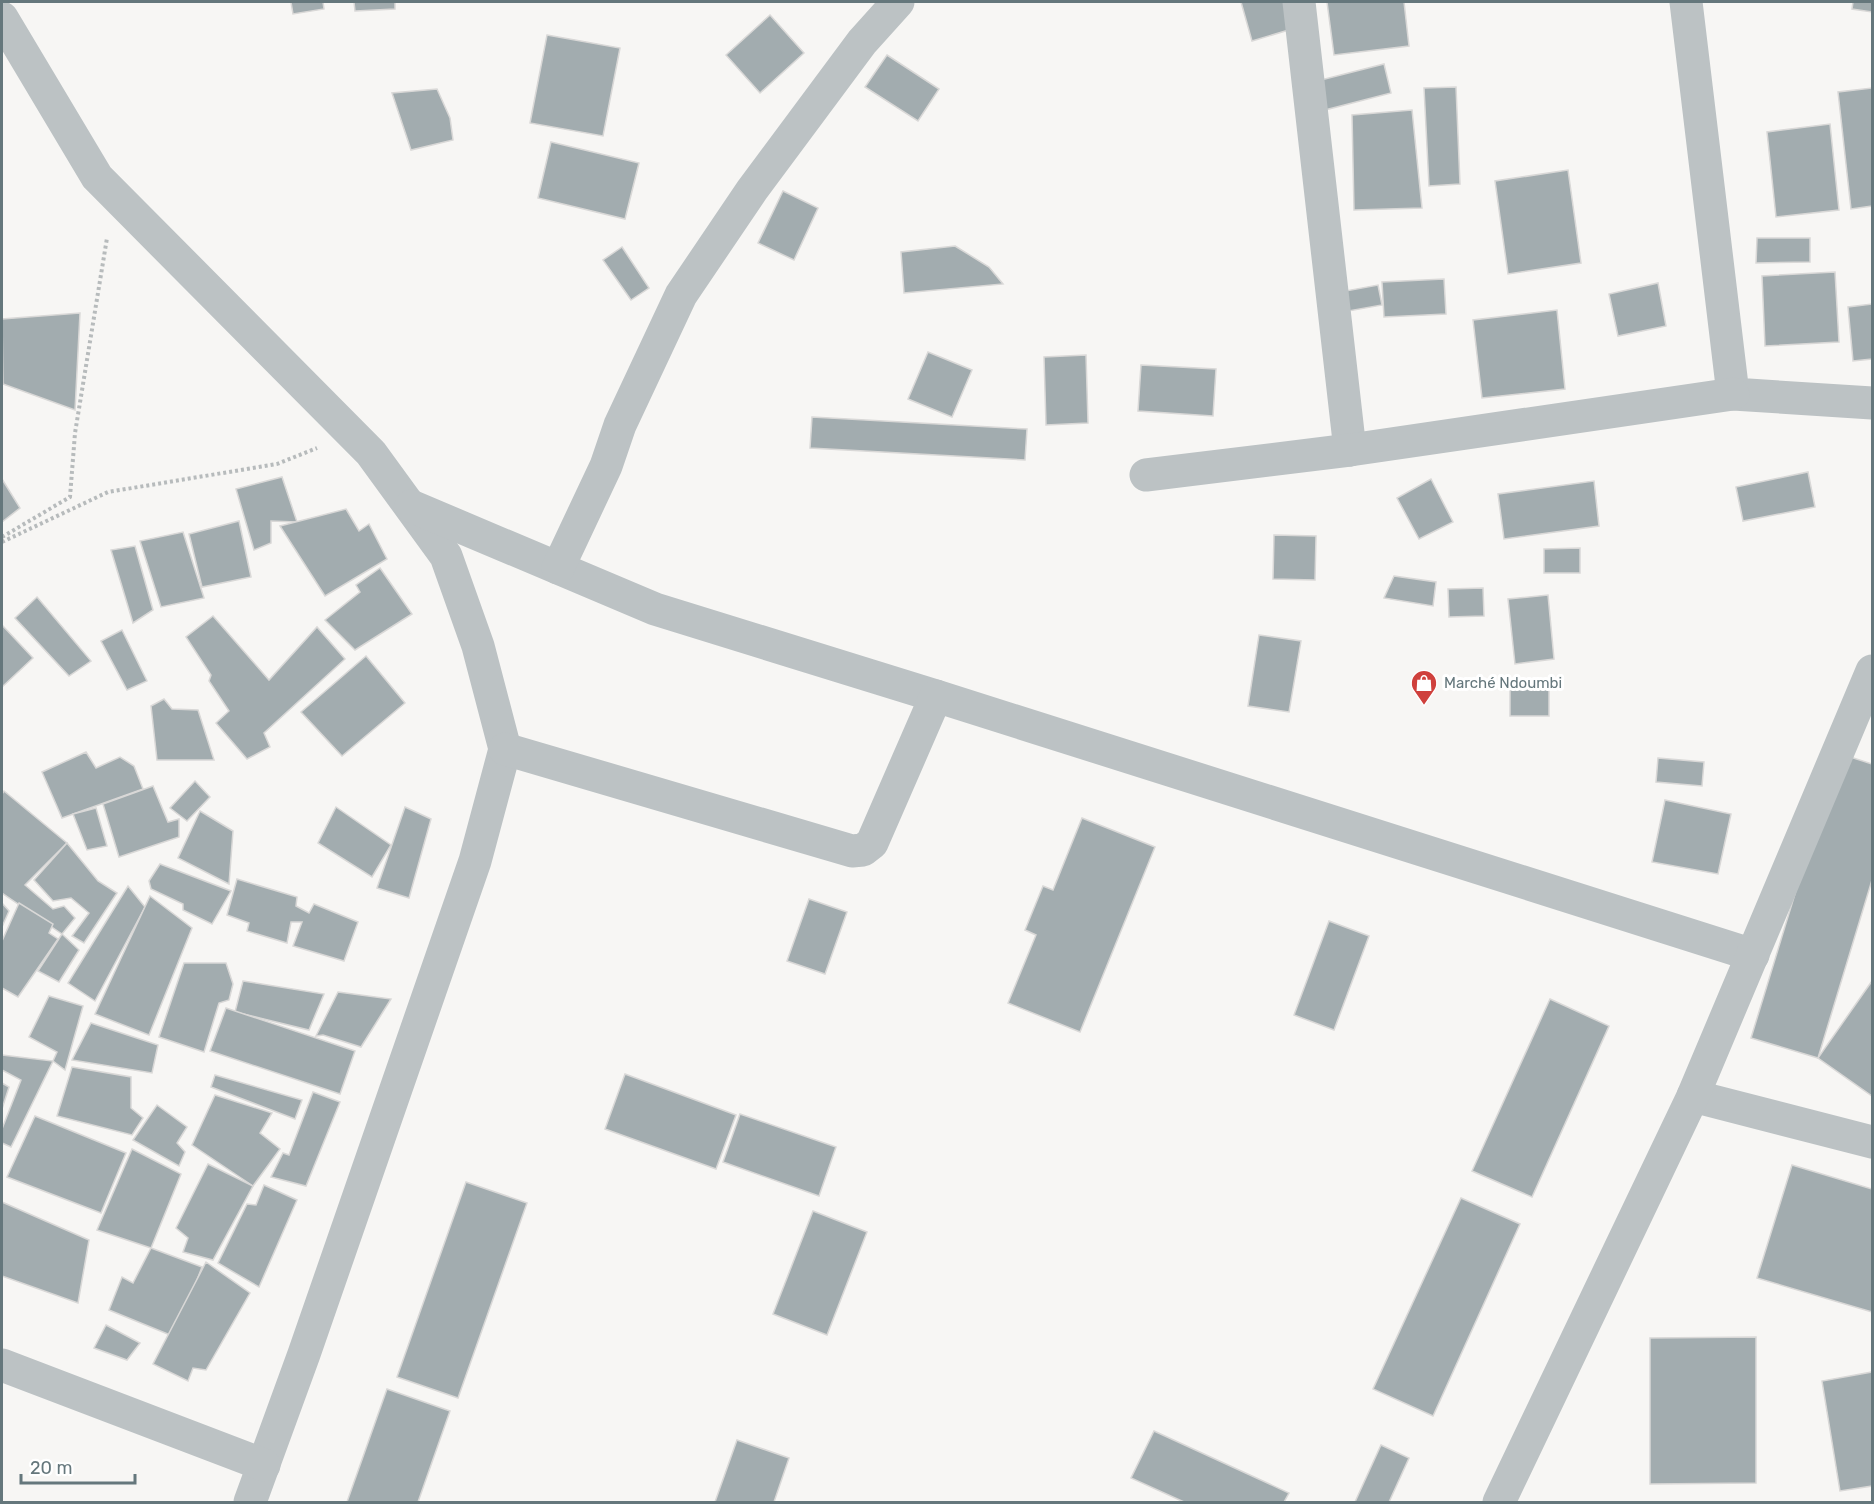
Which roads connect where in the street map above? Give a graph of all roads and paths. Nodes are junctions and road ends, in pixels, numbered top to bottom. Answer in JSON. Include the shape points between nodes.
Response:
{"nodes":[{"id":1,"x":898,"y":2,"type":"edge"},
{"id":2,"x":1299,"y":2,"type":"edge"},
{"id":3,"x":1686,"y":2,"type":"edge"},
{"id":4,"x":2,"y":18,"type":"edge"},
{"id":5,"x":114,"y":194,"type":"junction"},
{"id":6,"x":1733,"y":394,"type":"junction"},
{"id":7,"x":1872,"y":403,"type":"edge"},
{"id":8,"x":353,"y":434,"type":"junction"},
{"id":9,"x":1350,"y":450,"type":"junction"},
{"id":10,"x":1146,"y":475,"type":"dead end"},
{"id":11,"x":409,"y":505,"type":"junction"},
{"id":12,"x":2,"y":537,"type":"edge"},
{"id":13,"x":2,"y":542,"type":"edge"},
{"id":14,"x":558,"y":568,"type":"junction"},
{"id":15,"x":1872,"y":671,"type":"edge"},
{"id":16,"x":936,"y":696,"type":"junction"},
{"id":17,"x":505,"y":749,"type":"junction"},
{"id":18,"x":1753,"y":955,"type":"junction"},
{"id":19,"x":1693,"y":1096,"type":"junction"},
{"id":20,"x":1872,"y":1142,"type":"edge"},
{"id":21,"x":2,"y":1365,"type":"edge"},
{"id":22,"x":264,"y":1465,"type":"junction"},
{"id":23,"x":250,"y":1503,"type":"edge"},
{"id":24,"x":1499,"y":1503,"type":"edge"}],
"edges":[{"from":1,"to":14,"type":"street","via":[[862,42],[752,190],[681,295]]},
{"from":2,"to":9,"type":"street"},
{"from":3,"to":6,"type":"street"},
{"from":4,"to":5,"type":"street","via":[[97,177]]},
{"from":5,"to":8,"type":"street"},
{"from":5,"to":12,"type":"path","via":[[75,433],[70,497]]},
{"from":6,"to":7,"type":"street"},
{"from":6,"to":9,"type":"street"},
{"from":8,"to":11,"type":"street","via":[[372,453]]},
{"from":8,"to":13,"type":"path","via":[[277,464],[108,492]]},
{"from":9,"to":10,"type":"street"},
{"from":11,"to":14,"type":"street"},
{"from":11,"to":17,"type":"street","via":[[446,556],[478,646]]},
{"from":14,"to":16,"type":"street","via":[[655,609]]},
{"from":15,"to":18,"type":"street"},
{"from":16,"to":17,"type":"street","via":[[872,843],[863,850],[852,851]]},
{"from":16,"to":18,"type":"street"},
{"from":17,"to":22,"type":"street","via":[[475,861]]},
{"from":18,"to":19,"type":"street"},
{"from":19,"to":20,"type":"street"},
{"from":19,"to":24,"type":"street"},
{"from":21,"to":22,"type":"street"},
{"from":22,"to":23,"type":"street"}]}
